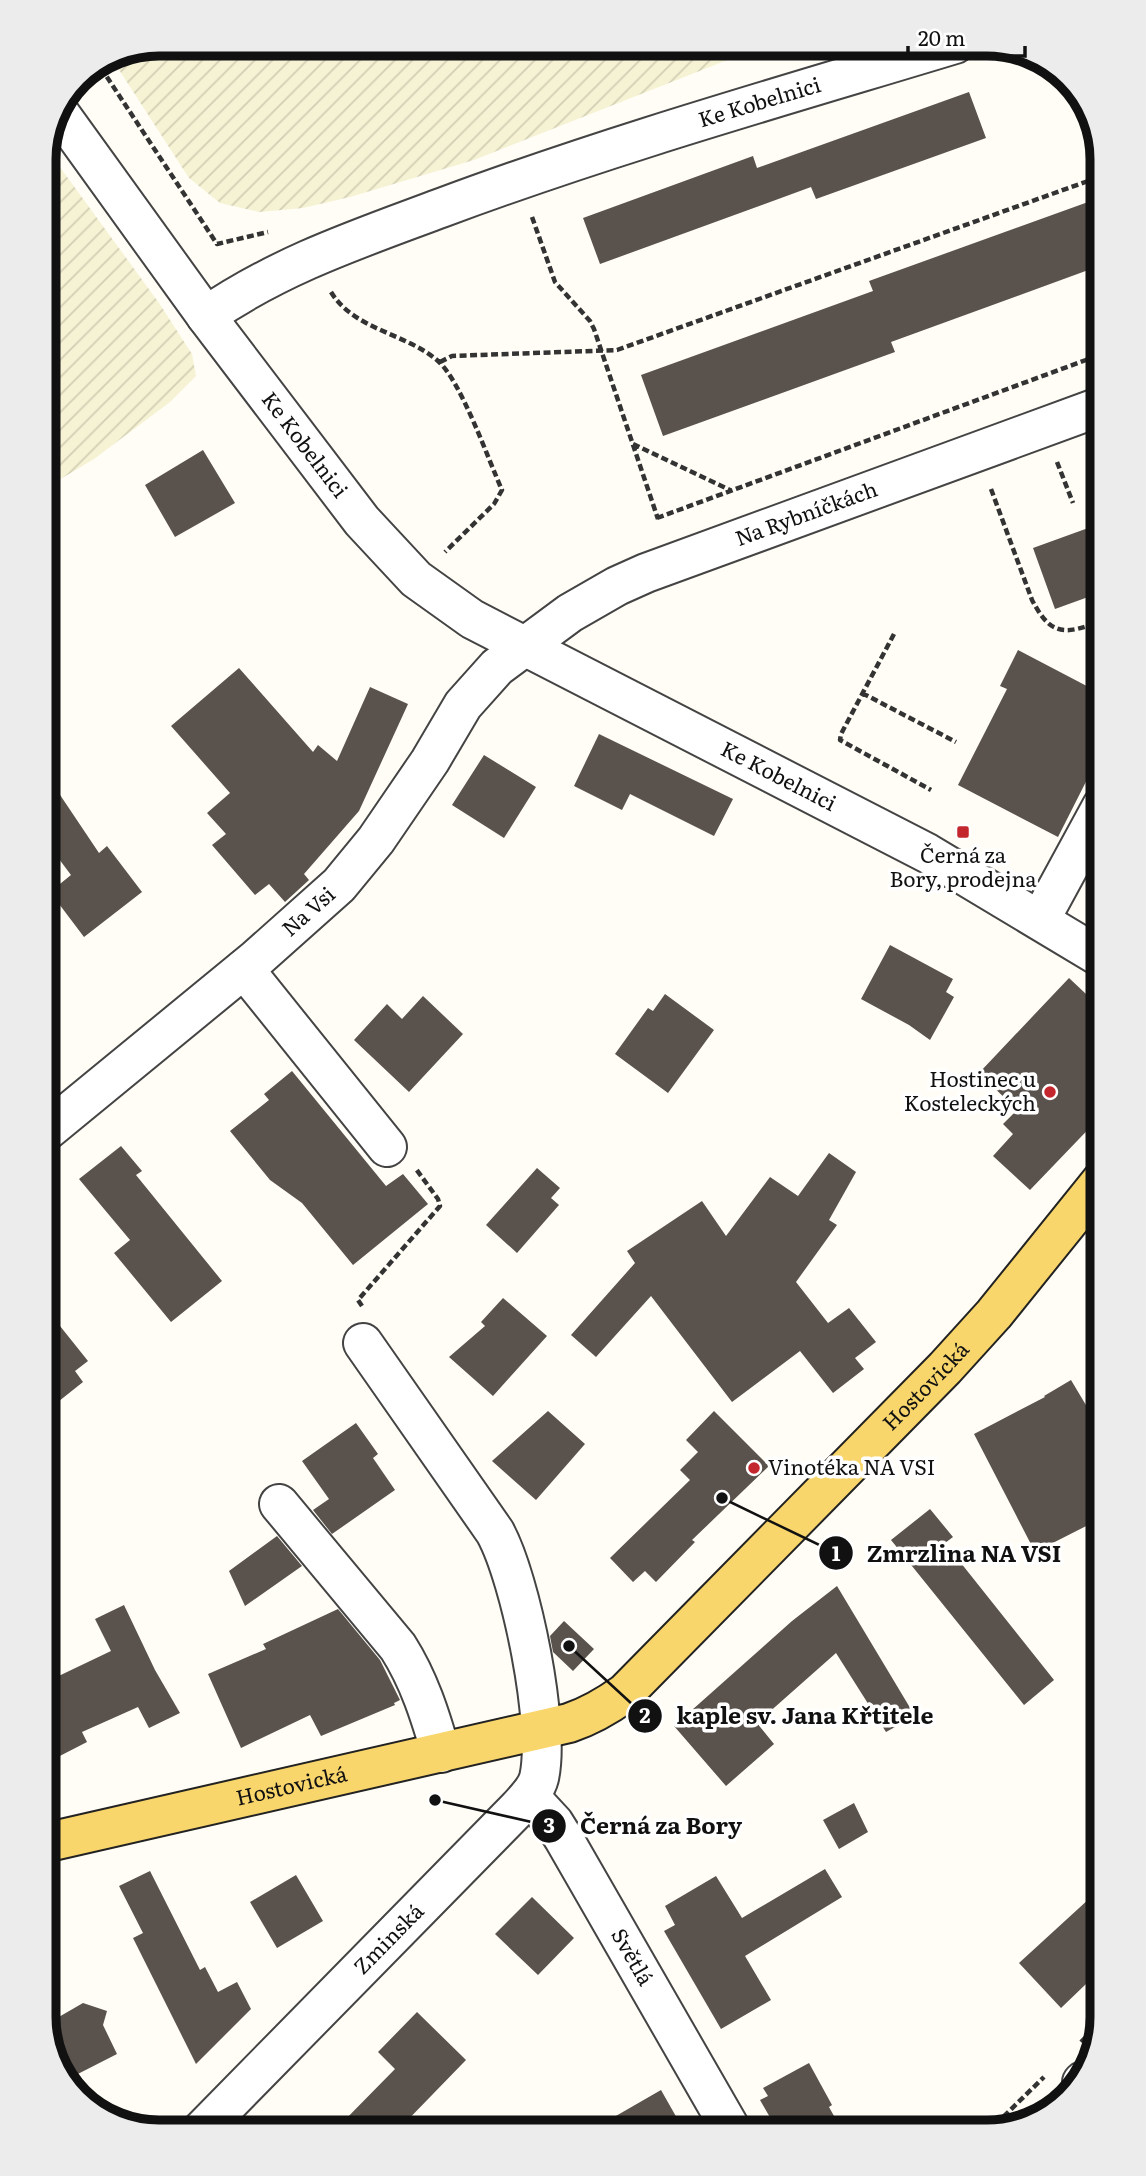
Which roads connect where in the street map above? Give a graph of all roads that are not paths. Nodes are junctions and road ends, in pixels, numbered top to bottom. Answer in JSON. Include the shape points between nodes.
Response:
{"nodes":[{"id":1,"x":917,"y":56,"type":"edge"},
{"id":2,"x":64,"y":120,"type":"edge"},
{"id":3,"x":206,"y":316,"type":"junction"},
{"id":4,"x":1090,"y":410,"type":"edge"},
{"id":5,"x":523,"y":646,"type":"junction"},
{"id":6,"x":1090,"y":828,"type":"edge"},
{"id":7,"x":1040,"y":920,"type":"junction"},
{"id":8,"x":1090,"y":951,"type":"edge"},
{"id":9,"x":244,"y":969,"type":"junction"},
{"id":10,"x":56,"y":1122,"type":"edge"},
{"id":11,"x":387,"y":1147,"type":"road end"},
{"id":12,"x":1090,"y":1195,"type":"edge"},
{"id":13,"x":364,"y":1326,"type":"road end"},
{"id":14,"x":279,"y":1504,"type":"dead end"},
{"id":15,"x":540,"y":1730,"type":"junction"},
{"id":16,"x":441,"y":1753,"type":"junction"},
{"id":17,"x":529,"y":1796,"type":"junction"},
{"id":18,"x":56,"y":1840,"type":"edge"},
{"id":19,"x":212,"y":2120,"type":"edge"},
{"id":20,"x":726,"y":2120,"type":"edge"}],
"edges":[{"from":1,"to":3,"type":"street","name":"Ke Kobelnici","via":[[519,179],[315,255]]},
{"from":2,"to":3,"type":"street"},
{"from":3,"to":5,"type":"street","name":"Ke Kobelnici","via":[[362,521],[416,579],[472,619]]},
{"from":4,"to":5,"type":"street","name":"Na Rybníčkách","via":[[617,586]]},
{"from":5,"to":7,"type":"street","name":"Ke Kobelnici","via":[[927,853]]},
{"from":5,"to":9,"type":"street","name":"Na Vsi","via":[[463,705],[376,840],[339,885]]},
{"from":6,"to":7,"type":"street"},
{"from":7,"to":8,"type":"street","name":"Ke Kobelnici"},
{"from":9,"to":10,"type":"street","name":"Na Vsi"},
{"from":9,"to":11,"type":"street"},
{"from":12,"to":15,"type":"main road","name":"Hostovická","via":[[995,1314],[945,1368],[625,1693],[591,1715]]},
{"from":13,"to":15,"type":"street","via":[[502,1546],[522,1606]]},
{"from":14,"to":16,"type":"street","via":[[409,1663]]},
{"from":15,"to":16,"type":"main road","name":"Hostovická"},
{"from":15,"to":17,"type":"street","name":"Zminská","via":[[538,1782]]},
{"from":16,"to":18,"type":"main road","name":"Hostovická"},
{"from":17,"to":19,"type":"street","name":"Zminská"},
{"from":17,"to":20,"type":"street","name":"Světlá","via":[[564,1839]]}]}
